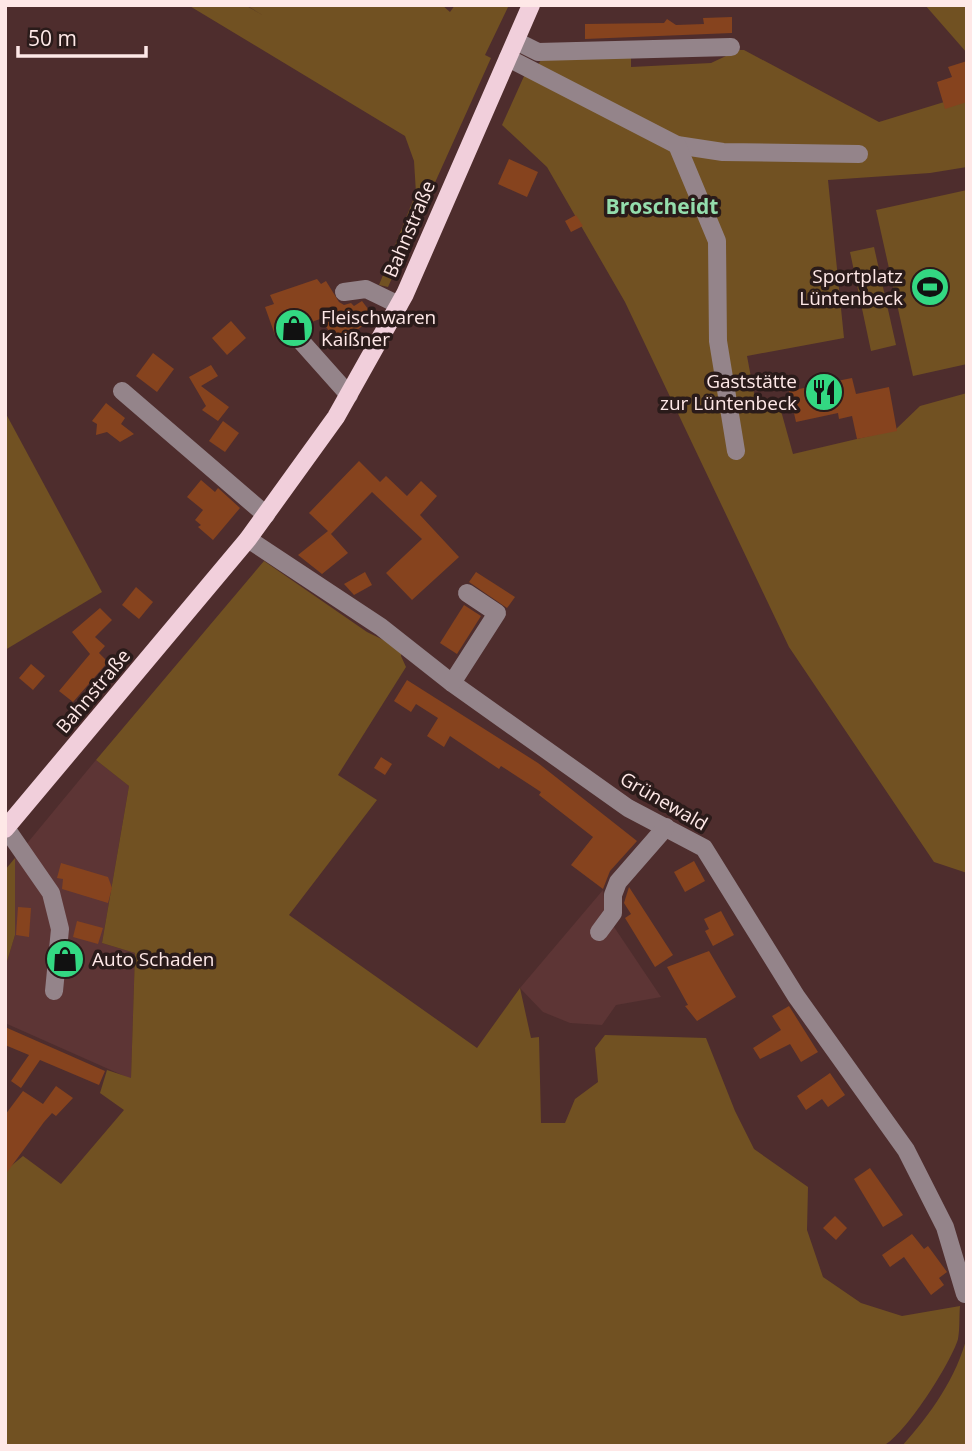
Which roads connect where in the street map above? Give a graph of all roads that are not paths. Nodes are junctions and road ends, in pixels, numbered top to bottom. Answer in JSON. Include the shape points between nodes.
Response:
{"nodes":[{"id":1,"x":531,"y":5,"type":"edge"},
{"id":2,"x":516,"y":41,"type":"junction"},
{"id":3,"x":731,"y":47,"type":"dead end"},
{"id":4,"x":508,"y":58,"type":"junction"},
{"id":5,"x":677,"y":145,"type":"junction"},
{"id":6,"x":859,"y":154,"type":"dead end"},
{"id":7,"x":344,"y":292,"type":"dead end"},
{"id":8,"x":399,"y":305,"type":"junction"},
{"id":9,"x":300,"y":340,"type":"dead end"},
{"id":10,"x":122,"y":391,"type":"dead end"},
{"id":11,"x":349,"y":395,"type":"junction"},
{"id":12,"x":736,"y":451,"type":"dead end"},
{"id":13,"x":267,"y":515,"type":"junction"},
{"id":14,"x":248,"y":538,"type":"junction"},
{"id":15,"x":467,"y":593,"type":"dead end"},
{"id":16,"x":452,"y":683,"type":"junction"},
{"id":17,"x":666,"y":827,"type":"junction"},
{"id":18,"x":6,"y":828,"type":"edge"},
{"id":19,"x":600,"y":932,"type":"dead end"},
{"id":20,"x":54,"y":991,"type":"dead end"},
{"id":21,"x":965,"y":1294,"type":"dead end"}],
"edges":[{"from":1,"to":2,"type":"main road","name":"Bahnstraße"},
{"from":2,"to":3,"type":"street","via":[[538,52]]},
{"from":2,"to":4,"type":"main road","name":"Bahnstraße"},
{"from":4,"to":5,"type":"street"},
{"from":4,"to":8,"type":"main road","name":"Bahnstraße"},
{"from":5,"to":6,"type":"street","via":[[723,152]]},
{"from":5,"to":12,"type":"street","via":[[717,241],[718,341]]},
{"from":7,"to":8,"type":"street","via":[[366,289]]},
{"from":8,"to":11,"type":"main road","name":"Bahnstraße"},
{"from":9,"to":11,"type":"street"},
{"from":10,"to":13,"type":"street"},
{"from":11,"to":13,"type":"main road","name":"Bahnstraße"},
{"from":13,"to":14,"type":"main road","name":"Bahnstraße"},
{"from":14,"to":16,"type":"street","name":"Grünewald","via":[[381,627]]},
{"from":14,"to":18,"type":"main road","name":"Bahnstraße"},
{"from":15,"to":16,"type":"street","via":[[497,613]]},
{"from":16,"to":17,"type":"street","name":"Grünewald","via":[[628,808]]},
{"from":17,"to":19,"type":"street","via":[[618,882],[612,895],[614,913]]},
{"from":17,"to":21,"type":"street","name":"Grünewald","via":[[704,848],[796,996],[906,1150],[945,1227]]},
{"from":18,"to":20,"type":"street","via":[[51,893],[60,929]]}]}
